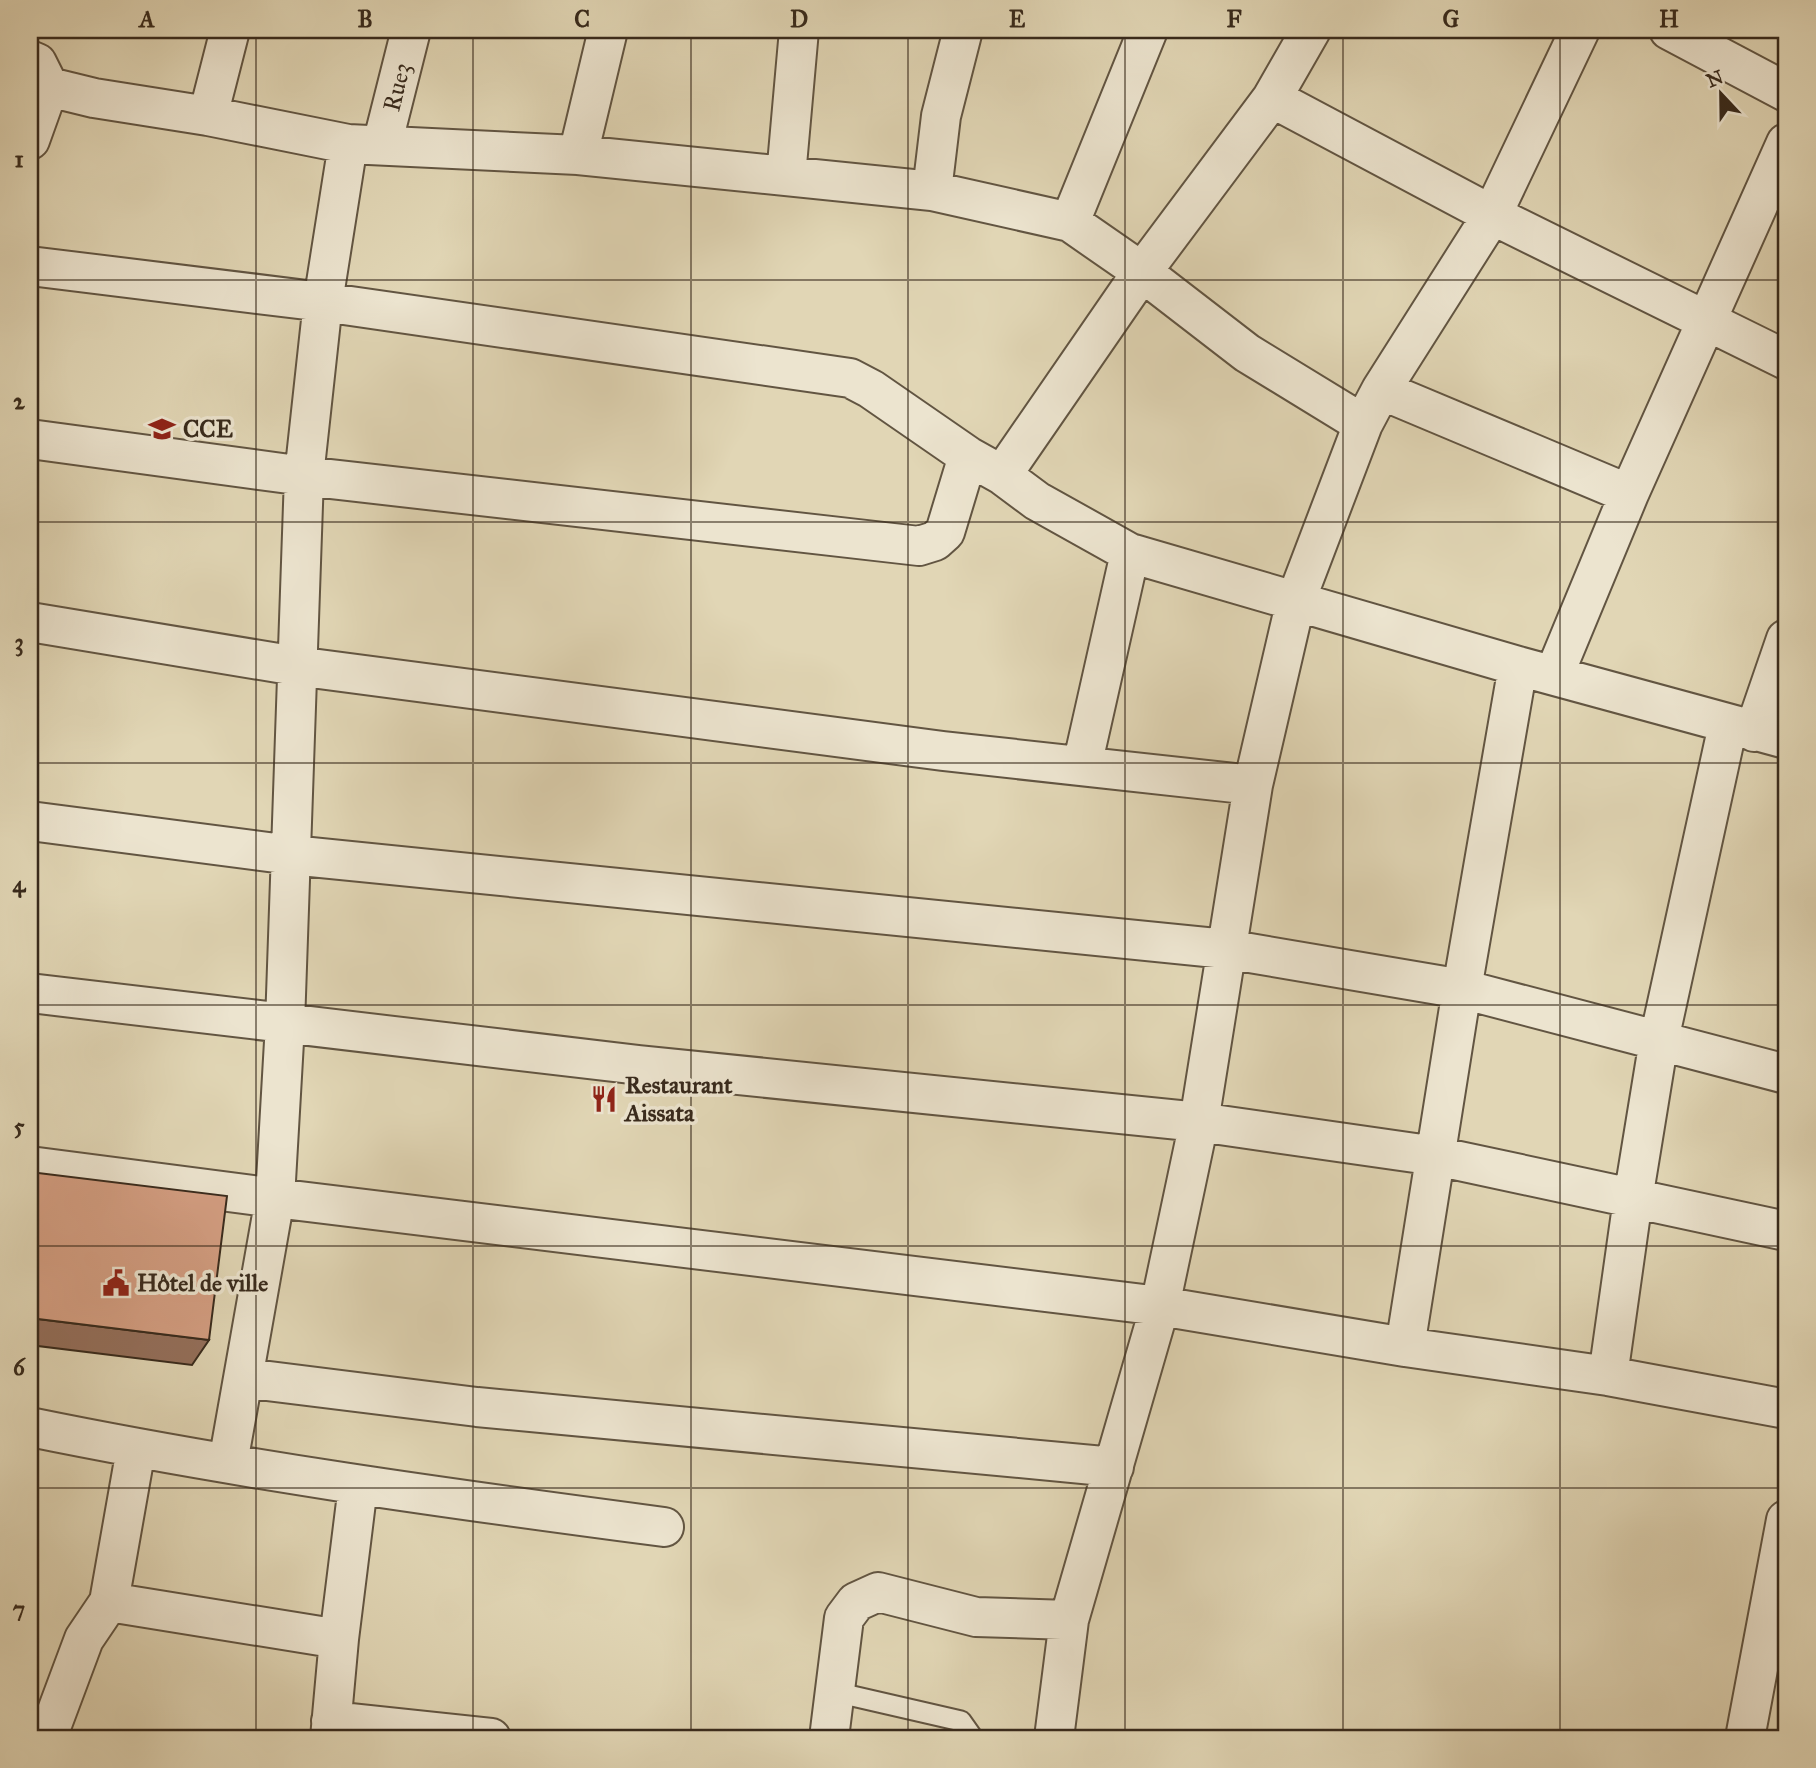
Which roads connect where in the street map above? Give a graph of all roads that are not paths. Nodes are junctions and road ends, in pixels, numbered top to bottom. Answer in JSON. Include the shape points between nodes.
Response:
{"nodes":[{"id":1,"x":230,"y":30,"type":"edge"},
{"id":2,"x":411,"y":30,"type":"edge"},
{"id":3,"x":608,"y":30,"type":"edge"},
{"id":4,"x":799,"y":30,"type":"edge"},
{"id":5,"x":963,"y":30,"type":"edge"},
{"id":6,"x":1148,"y":30,"type":"edge"},
{"id":7,"x":1311,"y":30,"type":"edge"},
{"id":8,"x":1580,"y":30,"type":"edge"},
{"id":9,"x":1668,"y":30,"type":"edge"},
{"id":10,"x":40,"y":60,"type":"edge"},
{"id":11,"x":1786,"y":92,"type":"edge"},
{"id":12,"x":1272,"y":98,"type":"junction"},
{"id":13,"x":208,"y":116,"type":"junction"},
{"id":14,"x":30,"y":140,"type":"edge"},
{"id":15,"x":1786,"y":143,"type":"edge"},
{"id":16,"x":365,"y":145,"type":"junction"},
{"id":17,"x":578,"y":155,"type":"junction"},
{"id":18,"x":786,"y":176,"type":"junction"},
{"id":19,"x":932,"y":191,"type":"junction"},
{"id":20,"x":1492,"y":215,"type":"junction"},
{"id":21,"x":1070,"y":222,"type":"junction"},
{"id":22,"x":30,"y":266,"type":"edge"},
{"id":23,"x":1142,"y":272,"type":"junction"},
{"id":24,"x":323,"y":302,"type":"junction"},
{"id":25,"x":1708,"y":321,"type":"junction"},
{"id":26,"x":1786,"y":360,"type":"edge"},
{"id":27,"x":1381,"y":390,"type":"junction"},
{"id":28,"x":1363,"y":424,"type":"junction"},
{"id":29,"x":30,"y":439,"type":"edge"},
{"id":30,"x":968,"y":456,"type":"junction"},
{"id":31,"x":1002,"y":475,"type":"junction"},
{"id":32,"x":304,"y":476,"type":"junction"},
{"id":33,"x":1629,"y":494,"type":"junction"},
{"id":34,"x":1130,"y":553,"type":"junction"},
{"id":35,"x":1296,"y":600,"type":"junction"},
{"id":36,"x":30,"y":622,"type":"edge"},
{"id":37,"x":1786,"y":639,"type":"edge"},
{"id":38,"x":296,"y":666,"type":"junction"},
{"id":39,"x":1536,"y":671,"type":"junction"},
{"id":40,"x":1756,"y":732,"type":"edge"},
{"id":41,"x":1082,"y":766,"type":"junction"},
{"id":42,"x":1253,"y":785,"type":"junction"},
{"id":43,"x":30,"y":821,"type":"edge"},
{"id":44,"x":291,"y":855,"type":"junction"},
{"id":45,"x":1226,"y":949,"type":"junction"},
{"id":46,"x":1462,"y":989,"type":"junction"},
{"id":47,"x":30,"y":993,"type":"edge"},
{"id":48,"x":285,"y":1024,"type":"junction"},
{"id":49,"x":1659,"y":1040,"type":"junction"},
{"id":50,"x":1786,"y":1074,"type":"edge"},
{"id":51,"x":1199,"y":1122,"type":"junction"},
{"id":52,"x":1436,"y":1156,"type":"junction"},
{"id":53,"x":30,"y":1166,"type":"edge"},
{"id":54,"x":275,"y":1198,"type":"junction"},
{"id":55,"x":1633,"y":1199,"type":"junction"},
{"id":56,"x":1786,"y":1231,"type":"edge"},
{"id":57,"x":1160,"y":1306,"type":"junction"},
{"id":58,"x":1405,"y":1347,"type":"junction"},
{"id":59,"x":1608,"y":1376,"type":"junction"},
{"id":60,"x":244,"y":1378,"type":"junction"},
{"id":61,"x":1786,"y":1409,"type":"edge"},
{"id":62,"x":30,"y":1427,"type":"edge"},
{"id":63,"x":136,"y":1449,"type":"junction"},
{"id":64,"x":228,"y":1463,"type":"junction"},
{"id":65,"x":1114,"y":1467,"type":"junction"},
{"id":66,"x":358,"y":1486,"type":"junction"},
{"id":67,"x":1786,"y":1520,"type":"edge"},
{"id":68,"x":664,"y":1527,"type":"dead end"},
{"id":69,"x":109,"y":1602,"type":"junction"},
{"id":70,"x":1069,"y":1620,"type":"junction"},
{"id":71,"x":339,"y":1639,"type":"junction"},
{"id":72,"x":835,"y":1692,"type":"junction"},
{"id":73,"x":330,"y":1730,"type":"edge"},
{"id":74,"x":47,"y":1738,"type":"edge"},
{"id":75,"x":491,"y":1738,"type":"edge"},
{"id":76,"x":829,"y":1738,"type":"edge"},
{"id":77,"x":973,"y":1738,"type":"edge"},
{"id":78,"x":1054,"y":1738,"type":"edge"},
{"id":79,"x":1745,"y":1738,"type":"edge"}],
"edges":[{"from":1,"to":13,"type":"street"},
{"from":2,"to":16,"type":"street","name":"Rue3"},
{"from":3,"to":17,"type":"street"},
{"from":4,"to":18,"type":"street"},
{"from":5,"to":19,"type":"street","via":[[941,116]]},
{"from":6,"to":21,"type":"street"},
{"from":7,"to":12,"type":"street"},
{"from":8,"to":20,"type":"street"},
{"from":9,"to":11,"type":"street"},
{"from":10,"to":13,"type":"street","via":[[94,98]]},
{"from":10,"to":14,"type":"street"},
{"from":12,"to":20,"type":"street"},
{"from":12,"to":23,"type":"street"},
{"from":13,"to":16,"type":"street"},
{"from":15,"to":25,"type":"street"},
{"from":16,"to":17,"type":"street"},
{"from":16,"to":24,"type":"street","name":"Rue3"},
{"from":17,"to":18,"type":"street"},
{"from":18,"to":19,"type":"street"},
{"from":19,"to":21,"type":"street"},
{"from":20,"to":25,"type":"street"},
{"from":20,"to":27,"type":"street"},
{"from":21,"to":23,"type":"street"},
{"from":22,"to":24,"type":"street"},
{"from":23,"to":28,"type":"street","via":[[1247,353]]},
{"from":23,"to":31,"type":"street"},
{"from":24,"to":30,"type":"street","via":[[850,378]]},
{"from":24,"to":32,"type":"street","name":"Rue3"},
{"from":25,"to":26,"type":"street"},
{"from":25,"to":33,"type":"street"},
{"from":27,"to":28,"type":"street"},
{"from":27,"to":33,"type":"street"},
{"from":28,"to":35,"type":"street"},
{"from":29,"to":32,"type":"street"},
{"from":30,"to":31,"type":"street"},
{"from":30,"to":32,"type":"street","via":[[945,532],[919,546]]},
{"from":31,"to":34,"type":"street","via":[[1037,501]]},
{"from":32,"to":38,"type":"street","name":"Rue3"},
{"from":33,"to":39,"type":"street"},
{"from":34,"to":35,"type":"street"},
{"from":34,"to":41,"type":"street"},
{"from":35,"to":39,"type":"street"},
{"from":35,"to":42,"type":"street"},
{"from":36,"to":38,"type":"street"},
{"from":37,"to":40,"type":"street"},
{"from":38,"to":41,"type":"street"},
{"from":38,"to":44,"type":"street","name":"Rue3"},
{"from":39,"to":40,"type":"street"},
{"from":39,"to":46,"type":"street"},
{"from":40,"to":49,"type":"street"},
{"from":41,"to":42,"type":"street"},
{"from":42,"to":45,"type":"street"},
{"from":43,"to":44,"type":"street"},
{"from":44,"to":45,"type":"street"},
{"from":44,"to":48,"type":"street","name":"Rue3"},
{"from":45,"to":46,"type":"street"},
{"from":45,"to":51,"type":"street"},
{"from":46,"to":49,"type":"street"},
{"from":46,"to":52,"type":"street"},
{"from":47,"to":48,"type":"street"},
{"from":48,"to":51,"type":"street"},
{"from":48,"to":54,"type":"street","name":"Rue3"},
{"from":49,"to":50,"type":"street"},
{"from":49,"to":55,"type":"street"},
{"from":51,"to":52,"type":"street"},
{"from":51,"to":57,"type":"street"},
{"from":52,"to":55,"type":"street"},
{"from":52,"to":58,"type":"street"},
{"from":53,"to":54,"type":"street"},
{"from":54,"to":57,"type":"street"},
{"from":54,"to":60,"type":"street","name":"Rue3"},
{"from":55,"to":56,"type":"street"},
{"from":55,"to":59,"type":"street"},
{"from":57,"to":58,"type":"street"},
{"from":57,"to":65,"type":"street"},
{"from":58,"to":59,"type":"street"},
{"from":59,"to":61,"type":"street"},
{"from":60,"to":64,"type":"street","name":"Rue3"},
{"from":60,"to":65,"type":"street","via":[[477,1408]]},
{"from":62,"to":63,"type":"street"},
{"from":63,"to":64,"type":"street"},
{"from":63,"to":69,"type":"street"},
{"from":64,"to":66,"type":"street"},
{"from":65,"to":70,"type":"street"},
{"from":66,"to":68,"type":"street"},
{"from":66,"to":71,"type":"street"},
{"from":67,"to":79,"type":"street"},
{"from":69,"to":71,"type":"street"},
{"from":69,"to":74,"type":"street","via":[[84,1639]]},
{"from":70,"to":72,"type":"street","via":[[976,1617],[878,1592],[856,1602],[844,1618]]},
{"from":70,"to":78,"type":"street"},
{"from":71,"to":73,"type":"street"},
{"from":72,"to":76,"type":"street"},
{"from":72,"to":77,"type":"lane","via":[[961,1721]]},
{"from":73,"to":75,"type":"street"}]}
